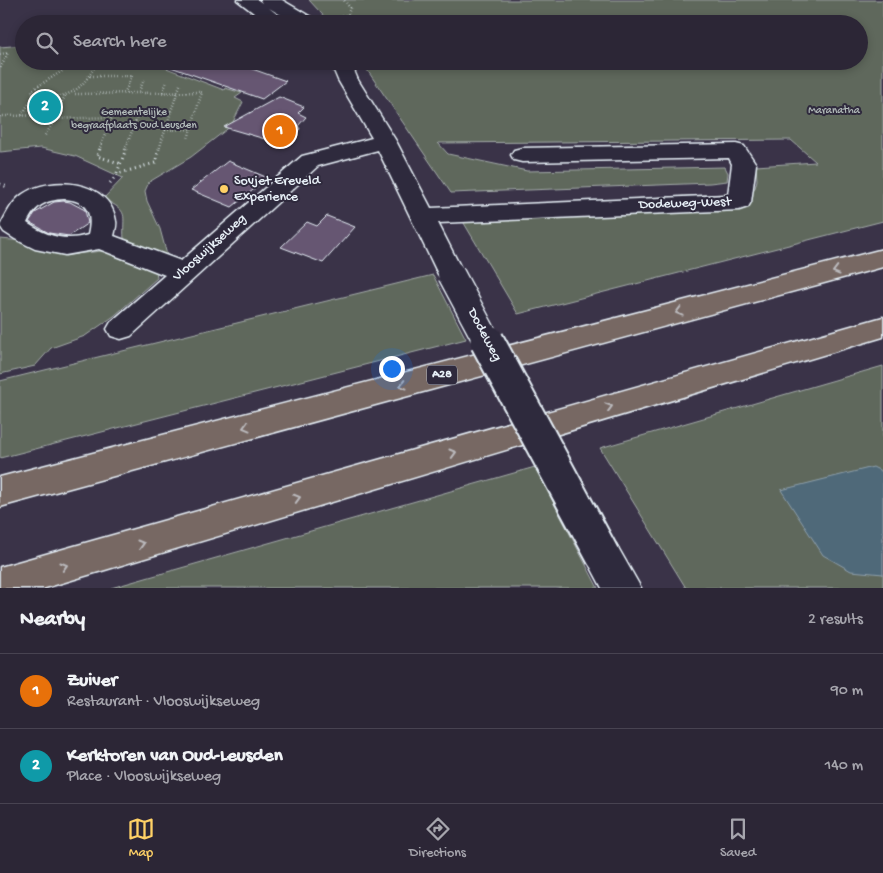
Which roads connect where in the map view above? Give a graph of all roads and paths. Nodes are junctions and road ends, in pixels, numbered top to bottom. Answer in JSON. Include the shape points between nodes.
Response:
{"nodes":[{"id":1,"x":246,"y":0,"type":"edge"},
{"id":2,"x":269,"y":0,"type":"edge"},
{"id":3,"x":344,"y":0,"type":"edge"},
{"id":4,"x":268,"y":15,"type":"edge"},
{"id":5,"x":294,"y":15,"type":"edge"},
{"id":6,"x":346,"y":15,"type":"edge"},
{"id":7,"x":0,"y":54,"type":"edge"},
{"id":8,"x":0,"y":68,"type":"edge"},
{"id":9,"x":64,"y":70,"type":"edge"},
{"id":10,"x":93,"y":70,"type":"edge"},
{"id":11,"x":344,"y":70,"type":"edge"},
{"id":12,"x":90,"y":76,"type":"junction"},
{"id":13,"x":145,"y":78,"type":"dead end"},
{"id":14,"x":166,"y":81,"type":"dead end"},
{"id":15,"x":180,"y":85,"type":"dead end"},
{"id":16,"x":125,"y":92,"type":"junction"},
{"id":17,"x":139,"y":92,"type":"junction"},
{"id":18,"x":162,"y":92,"type":"junction"},
{"id":19,"x":178,"y":92,"type":"junction"},
{"id":20,"x":75,"y":94,"type":"junction"},
{"id":21,"x":65,"y":95,"type":"junction"},
{"id":22,"x":33,"y":97,"type":"junction"},
{"id":23,"x":171,"y":111,"type":"junction"},
{"id":24,"x":138,"y":115,"type":"junction"},
{"id":25,"x":0,"y":116,"type":"edge"},
{"id":26,"x":22,"y":116,"type":"junction"},
{"id":27,"x":56,"y":117,"type":"junction"},
{"id":28,"x":112,"y":117,"type":"junction"},
{"id":29,"x":191,"y":129,"type":"junction"},
{"id":30,"x":165,"y":130,"type":"junction"},
{"id":31,"x":45,"y":135,"type":"dead end"},
{"id":32,"x":188,"y":139,"type":"dead end"},
{"id":33,"x":385,"y":140,"type":"junction"},
{"id":34,"x":522,"y":155,"type":"dead end"},
{"id":35,"x":122,"y":164,"type":"junction"},
{"id":36,"x":117,"y":174,"type":"junction"},
{"id":37,"x":93,"y":199,"type":"junction"},
{"id":38,"x":424,"y":216,"type":"junction"},
{"id":39,"x":100,"y":240,"type":"junction"},
{"id":40,"x":883,"y":258,"type":"edge"},
{"id":41,"x":183,"y":272,"type":"junction"},
{"id":42,"x":883,"y":327,"type":"edge"},
{"id":43,"x":120,"y":329,"type":"dead end"},
{"id":44,"x":0,"y":492,"type":"edge"},
{"id":45,"x":0,"y":584,"type":"edge"},
{"id":46,"x":622,"y":588,"type":"edge"}],
"edges":[{"from":1,"to":4,"type":"street"},
{"from":2,"to":5,"type":"street"},
{"from":3,"to":6,"type":"path","via":[[350,8]]},
{"from":7,"to":8,"type":"path","via":[[8,54]]},
{"from":9,"to":22,"type":"path","via":[[32,90]]},
{"from":10,"to":12,"type":"path"},
{"from":11,"to":33,"type":"street","name":"Dodeweg"},
{"from":12,"to":16,"type":"path","via":[[132,76]]},
{"from":12,"to":20,"type":"path"},
{"from":13,"to":17,"type":"path"},
{"from":14,"to":18,"type":"path"},
{"from":15,"to":19,"type":"path"},
{"from":16,"to":17,"type":"path"},
{"from":16,"to":20,"type":"path"},
{"from":17,"to":18,"type":"path"},
{"from":18,"to":19,"type":"path"},
{"from":19,"to":23,"type":"path"},
{"from":19,"to":29,"type":"path","via":[[202,92]]},
{"from":20,"to":21,"type":"path"},
{"from":21,"to":22,"type":"path"},
{"from":21,"to":27,"type":"path"},
{"from":22,"to":26,"type":"path"},
{"from":23,"to":24,"type":"path"},
{"from":23,"to":30,"type":"path"},
{"from":24,"to":28,"type":"path"},
{"from":24,"to":35,"type":"path"},
{"from":25,"to":26,"type":"path"},
{"from":26,"to":27,"type":"path"},
{"from":27,"to":28,"type":"path"},
{"from":27,"to":31,"type":"path"},
{"from":28,"to":35,"type":"path","via":[[98,156]]},
{"from":29,"to":30,"type":"path"},
{"from":29,"to":32,"type":"path"},
{"from":30,"to":36,"type":"path","via":[[155,163]]},
{"from":33,"to":38,"type":"street","name":"Dodeweg"},
{"from":33,"to":41,"type":"street","name":"Vlooswijkseweg","via":[[310,161]]},
{"from":34,"to":38,"type":"street","name":"Dodeweg-West","via":[[736,151],[744,164],[739,202]]},
{"from":35,"to":36,"type":"path"},
{"from":36,"to":37,"type":"path","via":[[104,193]]},
{"from":37,"to":39,"type":"street","via":[[104,220]]},
{"from":37,"to":39,"type":"street","via":[[75,191],[33,198],[19,212],[13,226],[31,239],[58,247],[83,246]]},
{"from":38,"to":46,"type":"street","name":"Dodeweg","bridge":true,"via":[[451,274]]},
{"from":39,"to":41,"type":"street"},
{"from":40,"to":44,"type":"highway","number":"A28","one_way":true},
{"from":41,"to":43,"type":"street","name":"Vlooswijkseweg"},
{"from":45,"to":42,"type":"highway","one_way":true}]}
